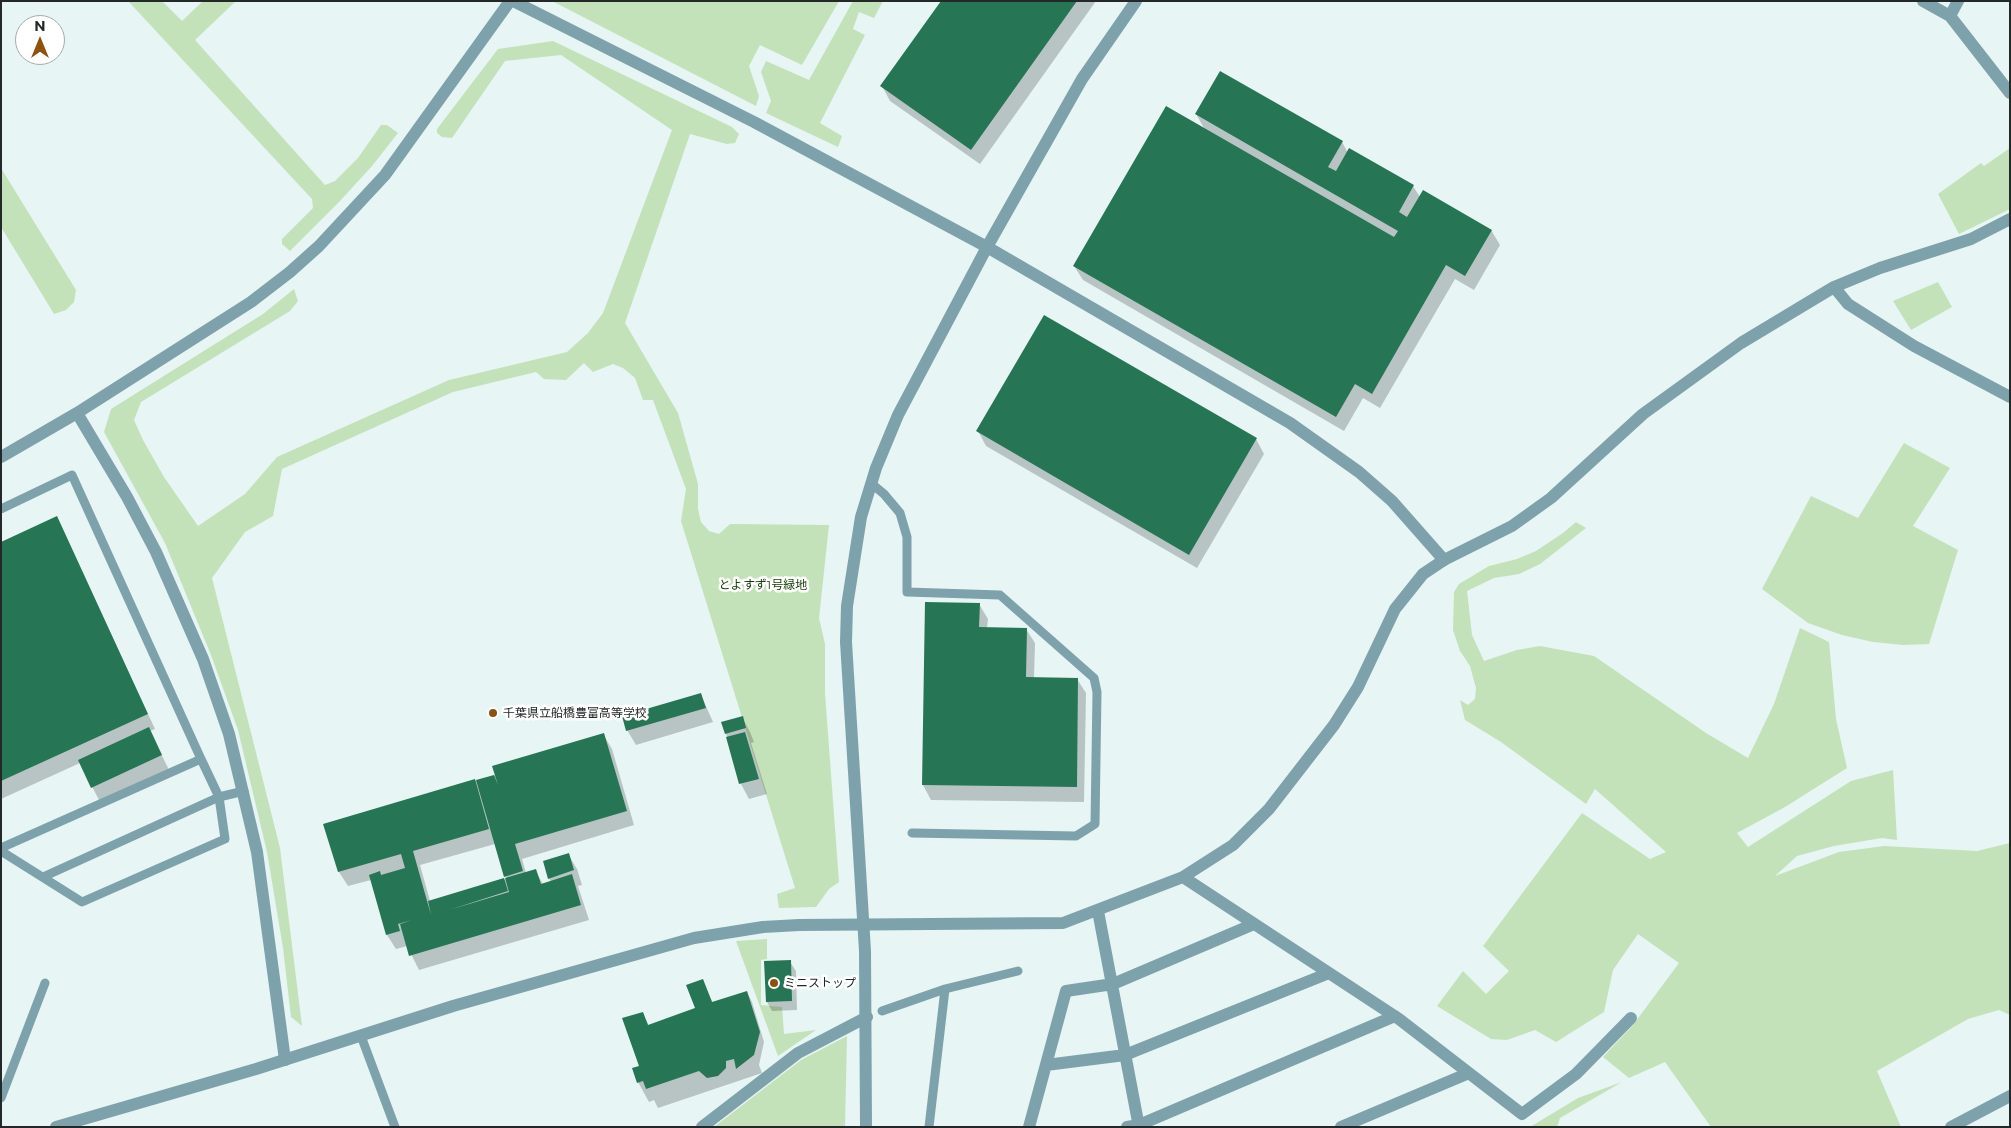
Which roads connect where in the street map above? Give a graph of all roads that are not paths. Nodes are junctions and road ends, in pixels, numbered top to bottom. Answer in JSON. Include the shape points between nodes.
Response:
{"nodes":[{"id":1,"x":511,"y":1,"type":"edge"},
{"id":2,"x":1136,"y":1,"type":"edge"},
{"id":3,"x":1922,"y":1,"type":"edge"},
{"id":4,"x":1958,"y":1,"type":"edge"},
{"id":5,"x":1950,"y":16,"type":"junction"},
{"id":6,"x":2010,"y":94,"type":"edge"},
{"id":7,"x":2010,"y":219,"type":"edge"},
{"id":8,"x":987,"y":247,"type":"junction"},
{"id":9,"x":1834,"y":288,"type":"junction"},
{"id":10,"x":2010,"y":397,"type":"edge"},
{"id":11,"x":77,"y":413,"type":"junction"},
{"id":12,"x":1,"y":457,"type":"edge"},
{"id":13,"x":872,"y":484,"type":"junction"},
{"id":14,"x":1,"y":508,"type":"edge"},
{"id":15,"x":1444,"y":560,"type":"junction"},
{"id":16,"x":201,"y":759,"type":"junction"},
{"id":17,"x":244,"y":791,"type":"junction"},
{"id":18,"x":219,"y":797,"type":"junction"},
{"id":19,"x":912,"y":833,"type":"dead end"},
{"id":20,"x":1,"y":850,"type":"edge"},
{"id":21,"x":42,"y":877,"type":"junction"},
{"id":22,"x":1183,"y":877,"type":"junction"},
{"id":23,"x":1098,"y":911,"type":"junction"},
{"id":24,"x":864,"y":924,"type":"junction"},
{"id":25,"x":1254,"y":924,"type":"junction"},
{"id":26,"x":1018,"y":970,"type":"dead end"},
{"id":27,"x":1329,"y":973,"type":"junction"},
{"id":28,"x":45,"y":983,"type":"dead end"},
{"id":29,"x":1113,"y":984,"type":"junction"},
{"id":30,"x":944,"y":989,"type":"junction"},
{"id":31,"x":882,"y":1011,"type":"dead end"},
{"id":32,"x":867,"y":1016,"type":"junction"},
{"id":33,"x":1395,"y":1016,"type":"junction"},
{"id":34,"x":1631,"y":1018,"type":"dead end"},
{"id":35,"x":361,"y":1036,"type":"junction"},
{"id":36,"x":1125,"y":1055,"type":"junction"},
{"id":37,"x":285,"y":1060,"type":"junction"},
{"id":38,"x":1046,"y":1064,"type":"junction"},
{"id":39,"x":1469,"y":1073,"type":"junction"},
{"id":40,"x":2010,"y":1096,"type":"edge"},
{"id":41,"x":1,"y":1098,"type":"edge"},
{"id":42,"x":1135,"y":1126,"type":"edge"},
{"id":43,"x":56,"y":1127,"type":"edge"},
{"id":44,"x":395,"y":1127,"type":"edge"},
{"id":45,"x":702,"y":1127,"type":"edge"},
{"id":46,"x":866,"y":1127,"type":"edge"},
{"id":47,"x":929,"y":1127,"type":"edge"},
{"id":48,"x":1029,"y":1127,"type":"edge"},
{"id":49,"x":1341,"y":1127,"type":"edge"},
{"id":50,"x":1952,"y":1127,"type":"edge"}],
"edges":[{"from":1,"to":8,"type":"street","via":[[754,122]]},
{"from":1,"to":11,"type":"street","via":[[385,175],[319,246],[251,302]]},
{"from":2,"to":8,"type":"street","via":[[1082,79]]},
{"from":3,"to":5,"type":"street"},
{"from":4,"to":5,"type":"street"},
{"from":5,"to":6,"type":"street"},
{"from":7,"to":9,"type":"street","via":[[1970,239],[1880,268]]},
{"from":8,"to":13,"type":"street","via":[[898,415]]},
{"from":8,"to":15,"type":"street","via":[[1290,422],[1327,447],[1392,501]]},
{"from":9,"to":10,"type":"street","via":[[1848,304],[1914,346]]},
{"from":9,"to":15,"type":"street","via":[[1741,343],[1643,414],[1551,498],[1512,526]]},
{"from":11,"to":12,"type":"street"},
{"from":11,"to":17,"type":"street","via":[[131,505],[181,605],[230,734]]},
{"from":13,"to":19,"type":"lane","via":[[900,514],[908,537],[907,592],[1000,594],[1094,678],[1097,692],[1095,824],[1076,836]]},
{"from":13,"to":24,"type":"street","via":[[854,551],[846,642]]},
{"from":14,"to":16,"type":"lane","via":[[72,475]]},
{"from":15,"to":22,"type":"street","via":[[1423,574],[1400,602],[1334,725],[1269,809],[1233,845]]},
{"from":16,"to":18,"type":"lane"},
{"from":16,"to":20,"type":"lane"},
{"from":17,"to":18,"type":"lane"},
{"from":17,"to":37,"type":"street","via":[[257,852]]},
{"from":18,"to":21,"type":"lane"},
{"from":18,"to":21,"type":"lane","via":[[225,839],[82,902]]},
{"from":20,"to":21,"type":"lane"},
{"from":22,"to":23,"type":"street"},
{"from":22,"to":25,"type":"street"},
{"from":23,"to":24,"type":"street","via":[[1063,923]]},
{"from":23,"to":29,"type":"street"},
{"from":24,"to":32,"type":"street"},
{"from":24,"to":35,"type":"street","via":[[763,927],[694,938],[498,993]]},
{"from":25,"to":27,"type":"street"},
{"from":25,"to":29,"type":"street"},
{"from":26,"to":30,"type":"lane"},
{"from":27,"to":33,"type":"street"},
{"from":27,"to":36,"type":"street"},
{"from":28,"to":41,"type":"lane"},
{"from":29,"to":36,"type":"street"},
{"from":29,"to":38,"type":"street","via":[[1066,992]]},
{"from":30,"to":31,"type":"lane"},
{"from":30,"to":47,"type":"lane"},
{"from":32,"to":45,"type":"street","via":[[798,1053]]},
{"from":32,"to":46,"type":"street"},
{"from":33,"to":39,"type":"street"},
{"from":33,"to":42,"type":"street"},
{"from":34,"to":39,"type":"street","via":[[1576,1074],[1522,1114]]},
{"from":35,"to":37,"type":"street"},
{"from":35,"to":44,"type":"lane"},
{"from":36,"to":38,"type":"street"},
{"from":36,"to":42,"type":"street"},
{"from":37,"to":43,"type":"street"},
{"from":38,"to":48,"type":"street"},
{"from":39,"to":49,"type":"street"},
{"from":40,"to":50,"type":"street"}]}
